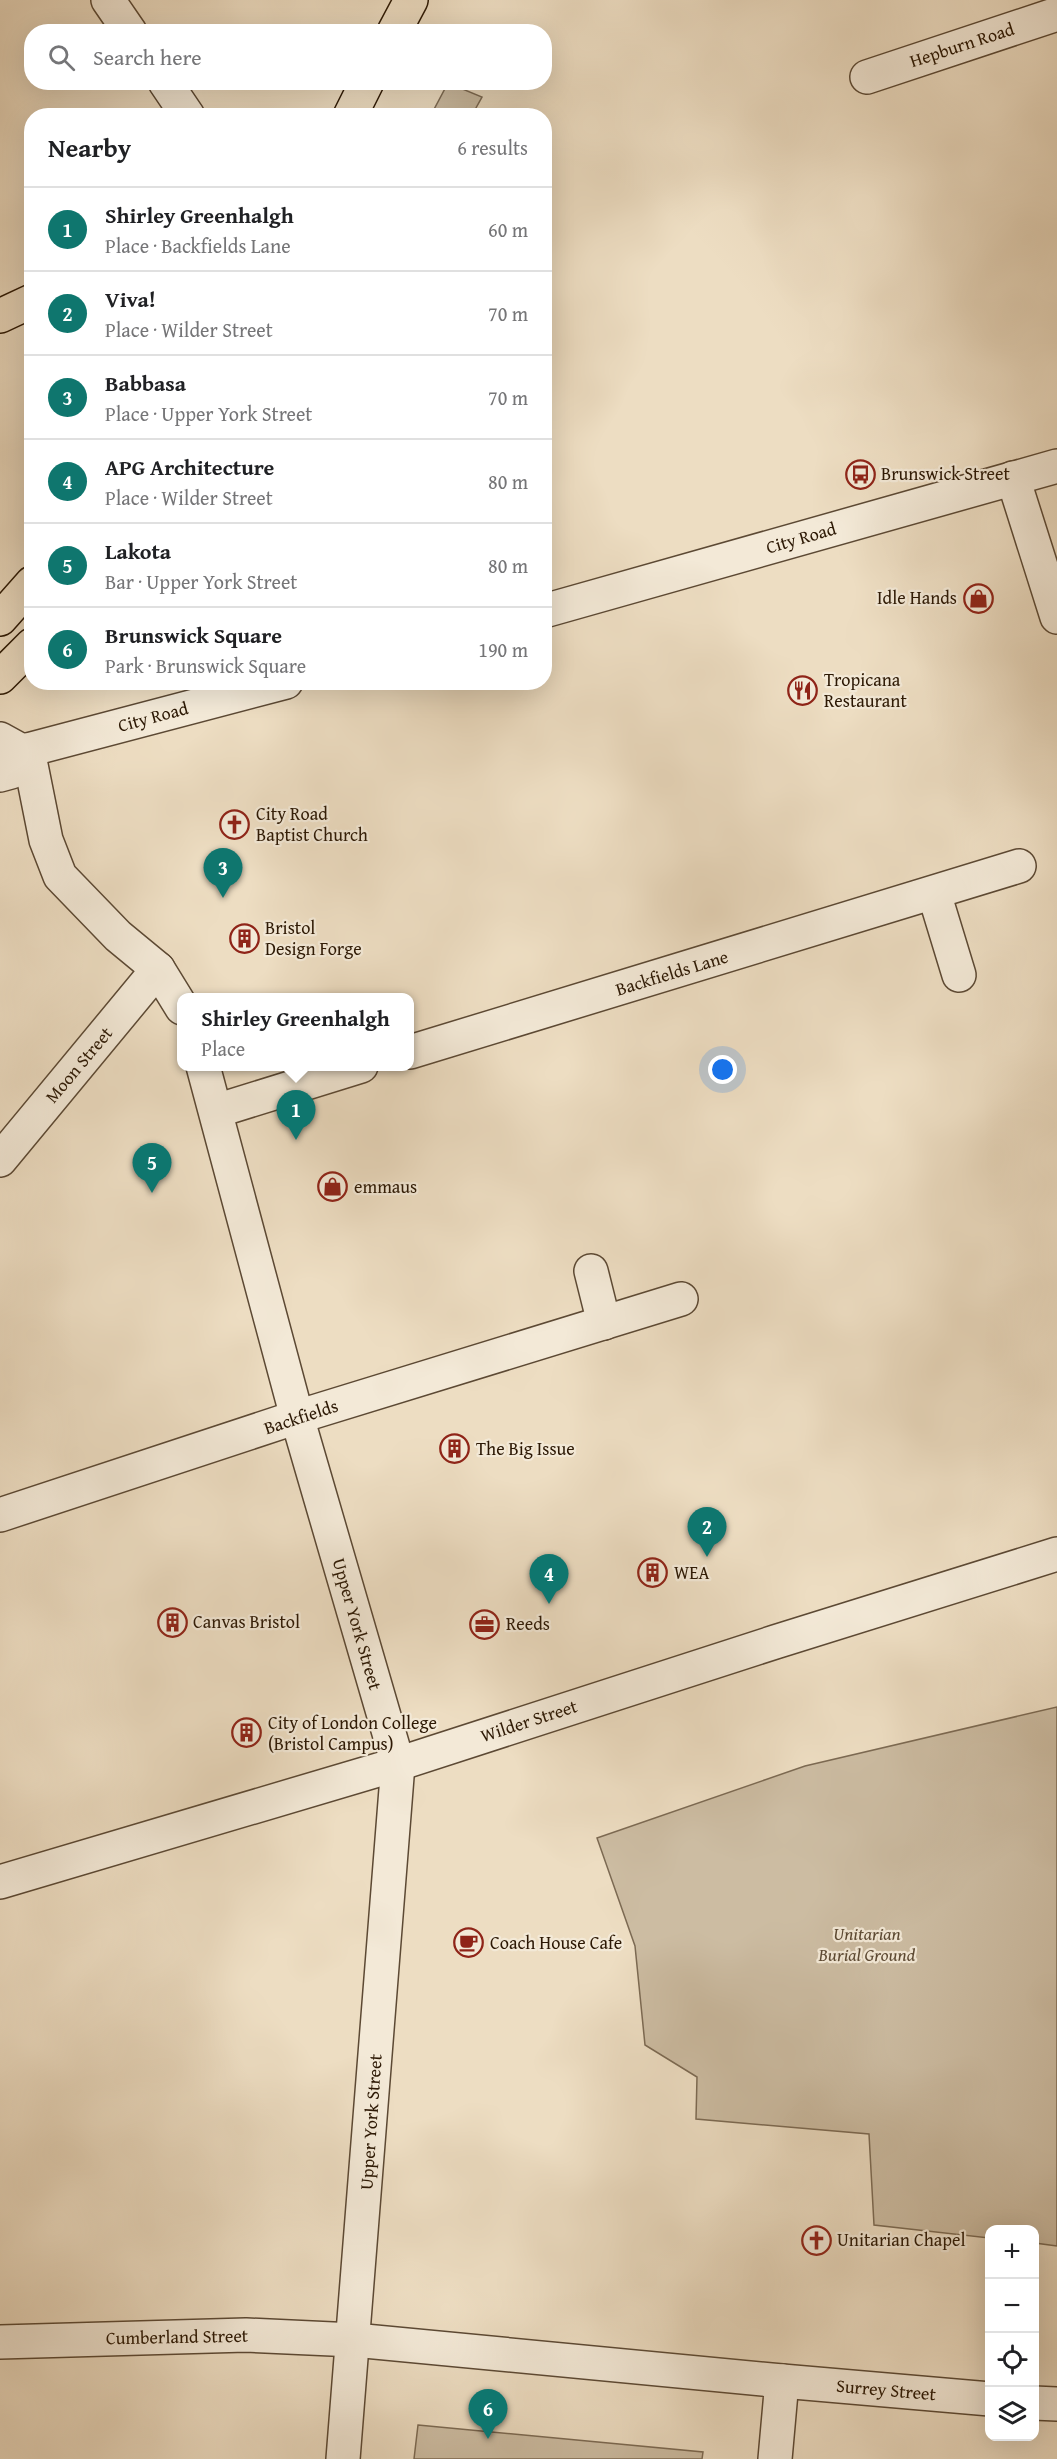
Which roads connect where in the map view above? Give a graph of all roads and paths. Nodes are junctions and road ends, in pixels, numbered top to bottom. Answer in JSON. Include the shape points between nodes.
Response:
{"nodes":[{"id":1,"x":108,"y":0,"type":"edge"},
{"id":2,"x":411,"y":0,"type":"edge"},
{"id":3,"x":1057,"y":14,"type":"edge"},
{"id":4,"x":124,"y":24,"type":"edge"},
{"id":5,"x":398,"y":24,"type":"edge"},
{"id":6,"x":867,"y":76,"type":"dead end"},
{"id":7,"x":170,"y":90,"type":"edge"},
{"id":8,"x":364,"y":90,"type":"edge"},
{"id":9,"x":183,"y":108,"type":"edge"},
{"id":10,"x":354,"y":108,"type":"edge"},
{"id":11,"x":24,"y":305,"type":"edge"},
{"id":12,"x":0,"y":316,"type":"edge"},
{"id":13,"x":1057,"y":466,"type":"edge"},
{"id":14,"x":1013,"y":478,"type":"junction"},
{"id":15,"x":24,"y":592,"type":"edge"},
{"id":16,"x":552,"y":609,"type":"edge"},
{"id":17,"x":1057,"y":617,"type":"edge"},
{"id":18,"x":0,"y":619,"type":"edge"},
{"id":19,"x":24,"y":653,"type":"edge"},
{"id":20,"x":0,"y":677,"type":"edge"},
{"id":21,"x":255,"y":690,"type":"edge"},
{"id":22,"x":12,"y":753,"type":"edge"},
{"id":23,"x":1019,"y":866,"type":"dead end"},
{"id":24,"x":934,"y":893,"type":"junction"},
{"id":25,"x":158,"y":969,"type":"junction"},
{"id":26,"x":959,"y":975,"type":"dead end"},
{"id":27,"x":177,"y":1000,"type":"edge"},
{"id":28,"x":414,"y":1051,"type":"edge"},
{"id":29,"x":204,"y":1071,"type":"edge"},
{"id":30,"x":345,"y":1071,"type":"edge"},
{"id":31,"x":216,"y":1111,"type":"junction"},
{"id":32,"x":0,"y":1160,"type":"edge"},
{"id":33,"x":591,"y":1271,"type":"dead end"},
{"id":34,"x":681,"y":1299,"type":"dead end"},
{"id":35,"x":604,"y":1323,"type":"junction"},
{"id":36,"x":297,"y":1418,"type":"junction"},
{"id":37,"x":0,"y":1515,"type":"edge"},
{"id":38,"x":1057,"y":1554,"type":"edge"},
{"id":39,"x":398,"y":1764,"type":"junction"},
{"id":40,"x":0,"y":1882,"type":"edge"},
{"id":41,"x":354,"y":2340,"type":"junction"},
{"id":42,"x":0,"y":2342,"type":"edge"},
{"id":43,"x":782,"y":2381,"type":"junction"},
{"id":44,"x":985,"y":2399,"type":"edge"},
{"id":45,"x":1039,"y":2403,"type":"edge"},
{"id":46,"x":1057,"y":2404,"type":"edge"},
{"id":47,"x":343,"y":2459,"type":"edge"},
{"id":48,"x":775,"y":2459,"type":"edge"}],
"edges":[{"from":1,"to":4,"type":"street"},
{"from":2,"to":5,"type":"main road"},
{"from":3,"to":6,"type":"street","name":"Hepburn Road"},
{"from":7,"to":9,"type":"street"},
{"from":8,"to":10,"type":"main road"},
{"from":11,"to":12,"type":"main road"},
{"from":13,"to":14,"type":"street","name":"City Road"},
{"from":14,"to":16,"type":"street","name":"City Road"},
{"from":14,"to":17,"type":"street"},
{"from":15,"to":18,"type":"main road"},
{"from":19,"to":20,"type":"main road"},
{"from":21,"to":22,"type":"street","name":"City Road"},
{"from":22,"to":25,"type":"street","via":[[60,876],[118,936]]},
{"from":23,"to":24,"type":"street","name":"Backfields Lane"},
{"from":24,"to":26,"type":"street"},
{"from":24,"to":28,"type":"street","name":"Backfields Lane"},
{"from":25,"to":27,"type":"street"},
{"from":25,"to":32,"type":"street","name":"Moon Street"},
{"from":29,"to":31,"type":"street","name":"Upper York Street"},
{"from":30,"to":31,"type":"street"},
{"from":31,"to":36,"type":"street","name":"Upper York Street"},
{"from":33,"to":35,"type":"street"},
{"from":34,"to":35,"type":"street","name":"Backfields"},
{"from":35,"to":36,"type":"street","name":"Backfields"},
{"from":36,"to":37,"type":"street","name":"Backfields"},
{"from":36,"to":39,"type":"street","name":"Upper York Street"},
{"from":38,"to":39,"type":"street","name":"Wilder Street"},
{"from":39,"to":40,"type":"street","name":"Wilder Street"},
{"from":39,"to":41,"type":"street","name":"Upper York Street"},
{"from":41,"to":42,"type":"street","name":"Cumberland Street","via":[[246,2335]]},
{"from":41,"to":43,"type":"street","name":"Cumberland Street"},
{"from":41,"to":47,"type":"street","name":"Upper York Street"},
{"from":43,"to":44,"type":"street","name":"Surrey Street"},
{"from":43,"to":48,"type":"street"},
{"from":45,"to":46,"type":"street"}]}
